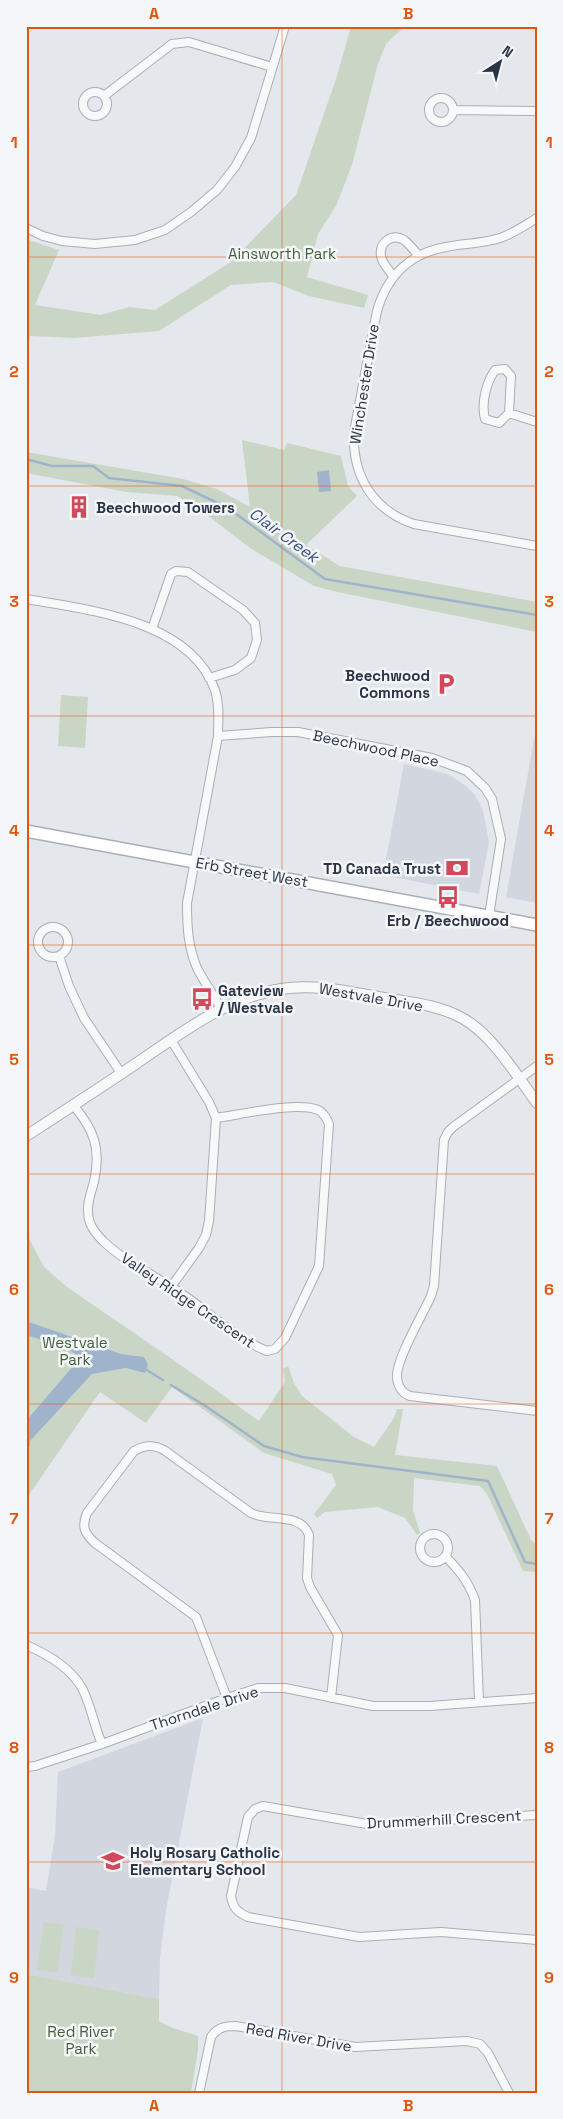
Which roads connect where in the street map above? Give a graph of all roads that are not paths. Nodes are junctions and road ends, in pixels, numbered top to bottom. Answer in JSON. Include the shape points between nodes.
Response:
{"nodes":[{"id":1,"x":286,"y":26,"type":"edge"},
{"id":2,"x":272,"y":67,"type":"junction"},
{"id":3,"x":104,"y":96,"type":"dead end"},
{"id":4,"x":453,"y":110,"type":"dead end"},
{"id":5,"x":537,"y":111,"type":"edge"},
{"id":6,"x":537,"y":218,"type":"edge"},
{"id":7,"x":26,"y":228,"type":"edge"},
{"id":8,"x":418,"y":255,"type":"junction"},
{"id":9,"x":393,"y":276,"type":"junction"},
{"id":10,"x":509,"y":413,"type":"junction"},
{"id":11,"x":537,"y":422,"type":"edge"},
{"id":12,"x":537,"y":546,"type":"edge"},
{"id":13,"x":26,"y":599,"type":"edge"},
{"id":14,"x":152,"y":629,"type":"junction"},
{"id":15,"x":209,"y":678,"type":"junction"},
{"id":16,"x":218,"y":736,"type":"junction"},
{"id":17,"x":26,"y":831,"type":"edge"},
{"id":18,"x":195,"y":862,"type":"junction"},
{"id":19,"x":489,"y":916,"type":"junction"},
{"id":20,"x":537,"y":925,"type":"edge"},
{"id":21,"x":59,"y":956,"type":"dead end"},
{"id":22,"x":221,"y":1009,"type":"junction"},
{"id":23,"x":171,"y":1040,"type":"junction"},
{"id":24,"x":537,"y":1066,"type":"edge"},
{"id":25,"x":121,"y":1073,"type":"junction"},
{"id":26,"x":519,"y":1080,"type":"junction"},
{"id":27,"x":537,"y":1103,"type":"edge"},
{"id":28,"x":74,"y":1106,"type":"junction"},
{"id":29,"x":216,"y":1118,"type":"junction"},
{"id":30,"x":26,"y":1136,"type":"edge"},
{"id":31,"x":171,"y":1287,"type":"junction"},
{"id":32,"x":537,"y":1411,"type":"edge"},
{"id":33,"x":445,"y":1556,"type":"dead end"},
{"id":34,"x":26,"y":1645,"type":"edge"},
{"id":35,"x":227,"y":1698,"type":"junction"},
{"id":36,"x":330,"y":1698,"type":"junction"},
{"id":37,"x":537,"y":1698,"type":"edge"},
{"id":38,"x":479,"y":1701,"type":"junction"},
{"id":39,"x":102,"y":1744,"type":"junction"},
{"id":40,"x":26,"y":1767,"type":"edge"},
{"id":41,"x":537,"y":1815,"type":"edge"},
{"id":42,"x":537,"y":1940,"type":"edge"},
{"id":43,"x":199,"y":2093,"type":"edge"},
{"id":44,"x":509,"y":2093,"type":"edge"}],
"edges":[{"from":1,"to":2,"type":"street"},
{"from":2,"to":3,"type":"street","via":[[189,42],[172,44]]},
{"from":2,"to":7,"type":"street","via":[[251,138],[236,167],[216,190],[165,230],[135,240],[96,244],[62,241]]},
{"from":4,"to":5,"type":"street"},
{"from":6,"to":8,"type":"street","name":"Winchester Drive","via":[[500,238],[447,246]]},
{"from":8,"to":9,"type":"street","name":"Winchester Drive"},
{"from":8,"to":9,"type":"street","via":[[405,241],[396,237],[388,239],[381,254]]},
{"from":9,"to":12,"type":"street","name":"Winchester Drive","via":[[381,296],[377,311],[354,432],[353,450],[368,490],[380,505],[414,524]]},
{"from":10,"to":10,"type":"street","via":[[511,376],[504,369],[495,370],[488,379],[483,410],[485,419],[499,423]]},
{"from":10,"to":11,"type":"street"},
{"from":13,"to":14,"type":"street","via":[[118,617]]},
{"from":14,"to":15,"type":"street","via":[[194,656]]},
{"from":14,"to":15,"type":"street","via":[[171,574],[176,571],[188,572],[244,610],[256,623],[258,640],[252,658],[235,670]]},
{"from":15,"to":16,"type":"street","via":[[215,691]]},
{"from":16,"to":18,"type":"street"},
{"from":16,"to":19,"type":"street","name":"Beechwood Place","via":[[298,732],[432,758],[467,771],[485,788],[492,800],[501,839]]},
{"from":17,"to":18,"type":"main road","name":"Erb Street West"},
{"from":18,"to":19,"type":"main road","name":"Erb Street West"},
{"from":18,"to":22,"type":"street","via":[[187,903],[187,931],[198,969]]},
{"from":19,"to":20,"type":"main road","name":"Erb Street West"},
{"from":21,"to":25,"type":"street","via":[[84,1018]]},
{"from":22,"to":23,"type":"street","name":"Westvale Drive"},
{"from":22,"to":26,"type":"street","name":"Westvale Drive","via":[[281,989],[312,987],[438,1008],[463,1018],[481,1032]]},
{"from":23,"to":25,"type":"street","name":"Westvale Drive"},
{"from":23,"to":29,"type":"street"},
{"from":24,"to":26,"type":"street"},
{"from":25,"to":28,"type":"street","name":"Westvale Drive"},
{"from":26,"to":27,"type":"street","name":"Westvale Drive"},
{"from":26,"to":32,"type":"street","via":[[454,1127],[444,1140],[434,1286],[397,1377],[401,1390],[410,1396]]},
{"from":28,"to":30,"type":"street","name":"Westvale Drive"},
{"from":28,"to":31,"type":"street","name":"Valley Ridge Crescent","via":[[88,1124],[97,1150],[88,1211],[93,1228],[104,1242]]},
{"from":29,"to":31,"type":"street","via":[[206,1235]]},
{"from":29,"to":31,"type":"street","name":"Valley Ridge Crescent","via":[[286,1107],[319,1111],[325,1117],[329,1135],[321,1260],[285,1338],[267,1351]]},
{"from":33,"to":38,"type":"street","via":[[462,1573],[475,1600]]},
{"from":34,"to":39,"type":"street","via":[[54,1659],[74,1677],[82,1688]]},
{"from":35,"to":36,"type":"street","name":"Thorndale Drive","via":[[258,1688],[285,1688]]},
{"from":35,"to":36,"type":"street","via":[[196,1616],[86,1535],[84,1520],[87,1514],[134,1451],[141,1447],[164,1450],[251,1513],[293,1520],[307,1529],[307,1578],[338,1635]]},
{"from":35,"to":39,"type":"street","name":"Thorndale Drive"},
{"from":36,"to":38,"type":"street","name":"Thorndale Drive","via":[[373,1706],[430,1706]]},
{"from":37,"to":38,"type":"street","name":"Thorndale Drive"},
{"from":39,"to":40,"type":"street","name":"Thorndale Drive"},
{"from":41,"to":42,"type":"street","name":"Drummerhill Crescent","via":[[367,1824],[263,1806],[248,1817],[232,1896],[232,1906],[248,1917],[359,1937],[441,1932]]},
{"from":43,"to":44,"type":"street","name":"Red River Drive","via":[[211,2037],[224,2026],[354,2047],[467,2041],[480,2044]]}]}
